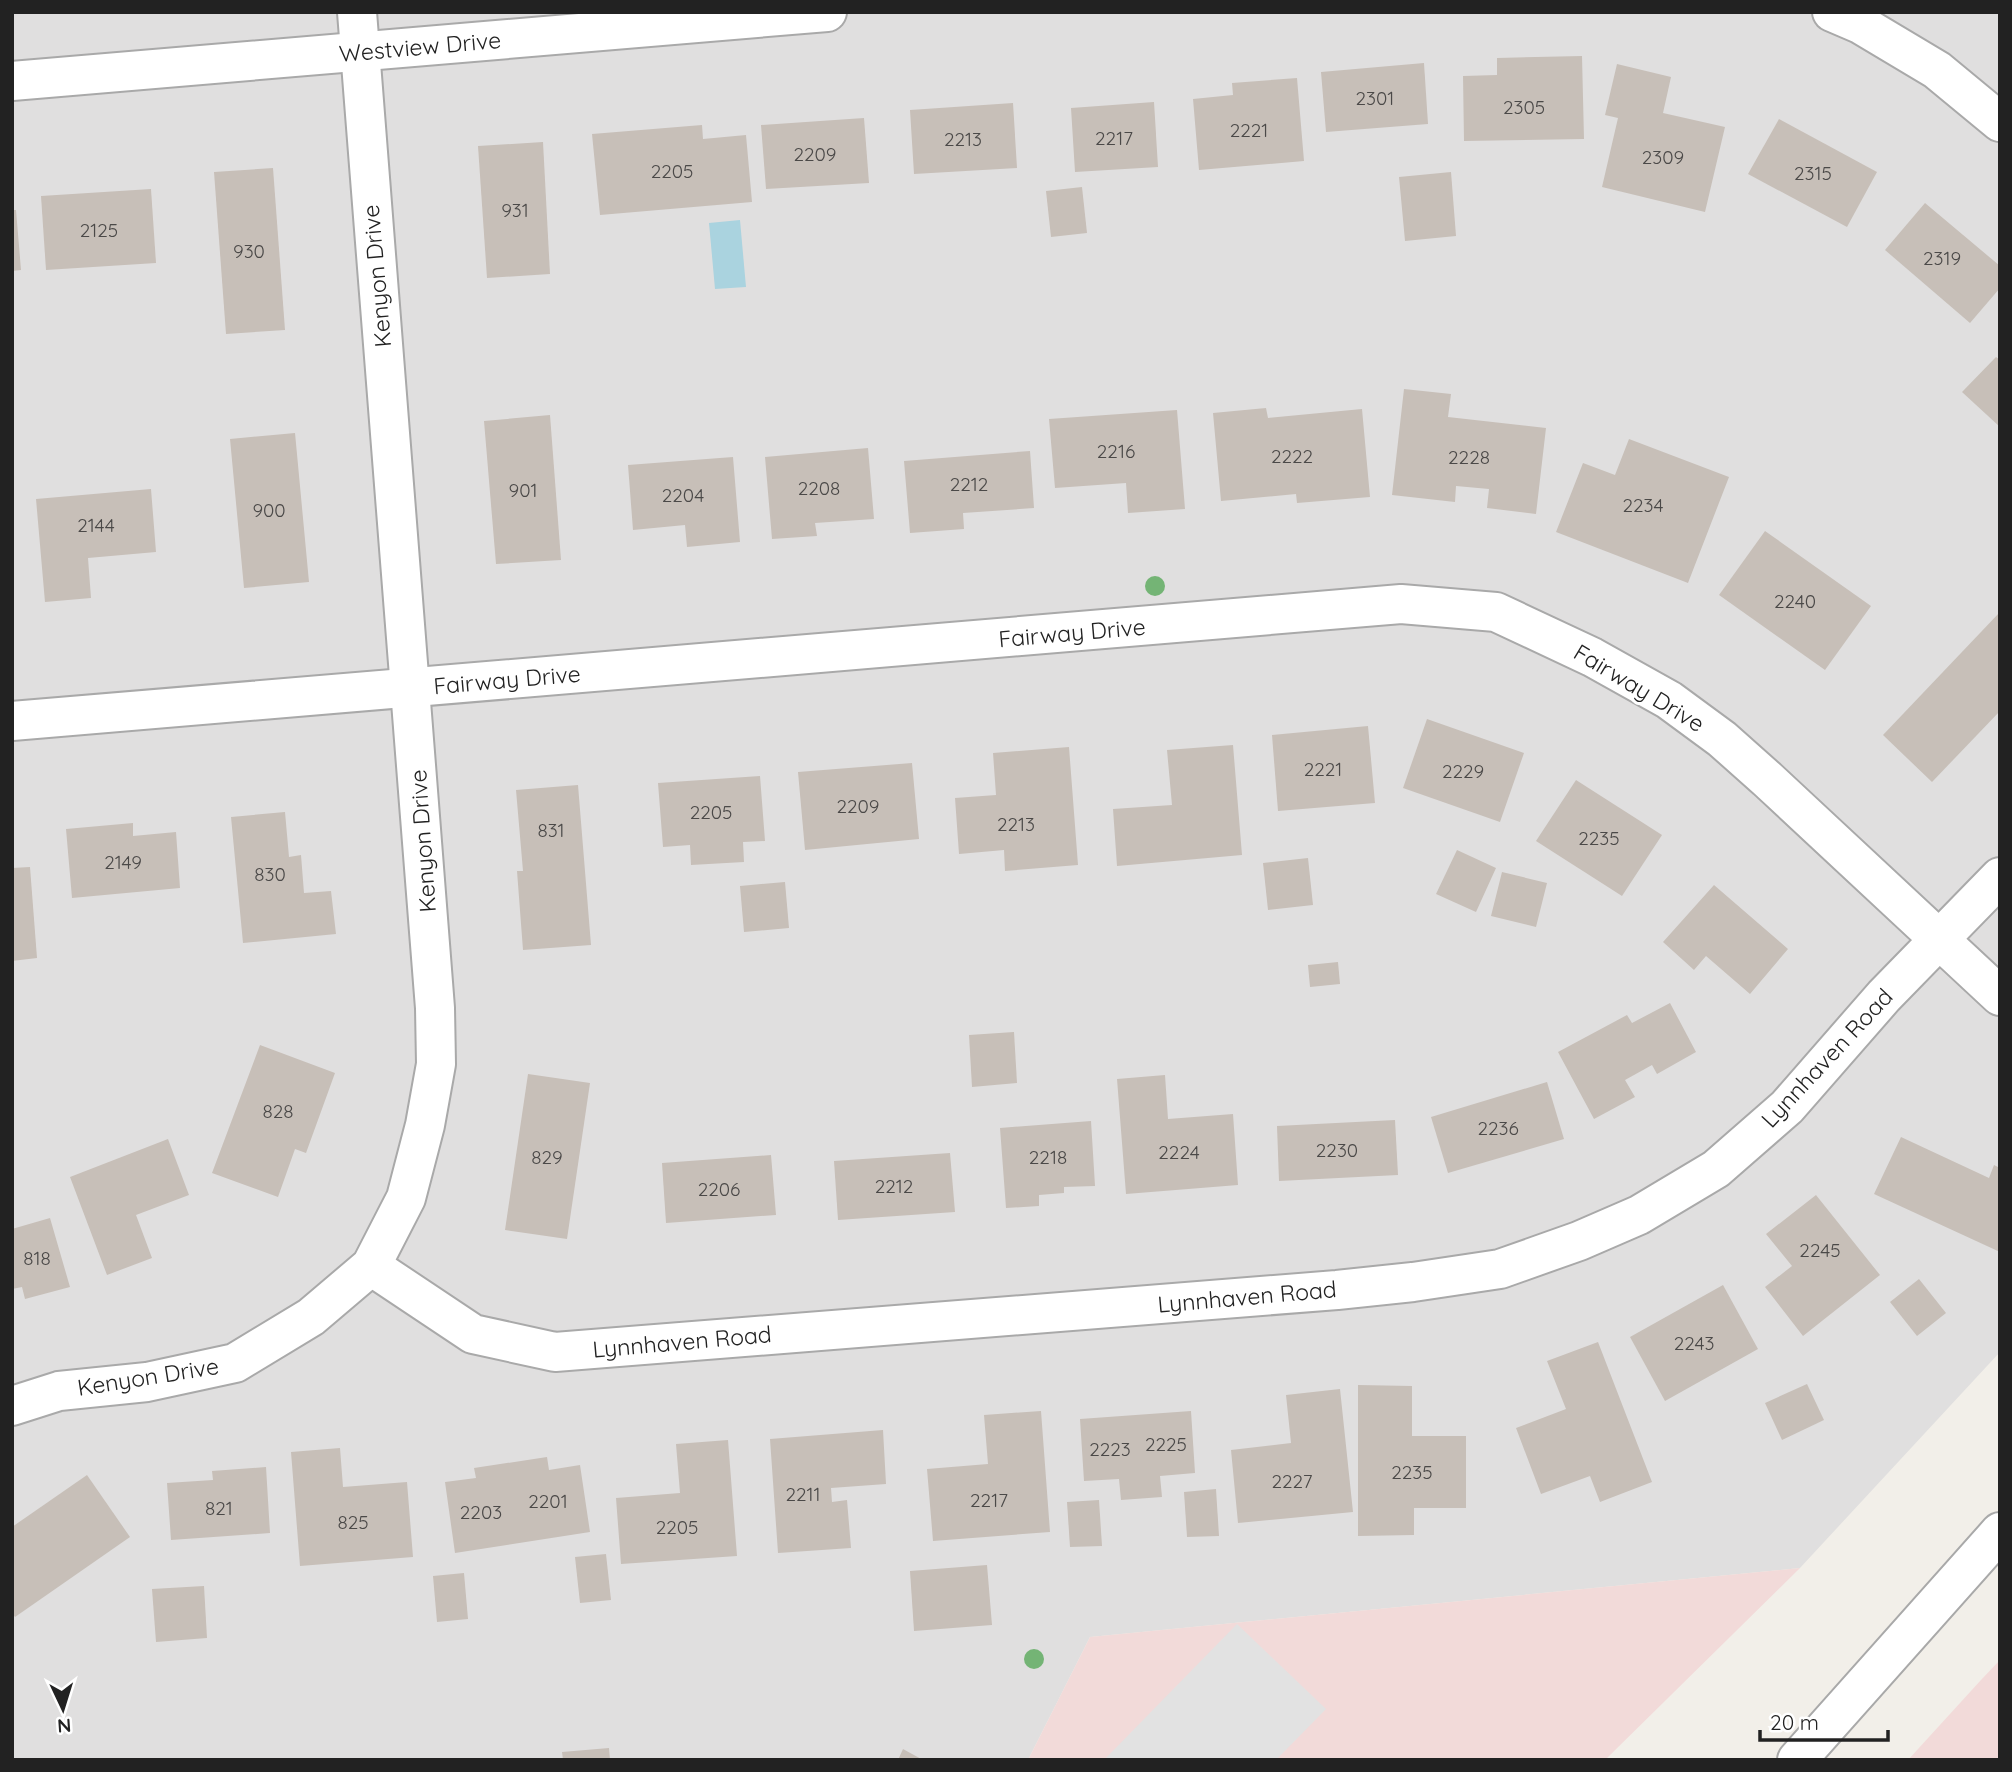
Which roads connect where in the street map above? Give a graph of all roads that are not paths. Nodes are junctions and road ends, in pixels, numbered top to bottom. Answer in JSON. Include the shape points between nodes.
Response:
{"nodes":[{"id":1,"x":357,"y":12,"type":"edge"},
{"id":2,"x":827,"y":12,"type":"edge"},
{"id":3,"x":1832,"y":12,"type":"edge"},
{"id":4,"x":360,"y":53,"type":"junction"},
{"id":5,"x":12,"y":81,"type":"edge"},
{"id":6,"x":2000,"y":122,"type":"edge"},
{"id":7,"x":410,"y":688,"type":"junction"},
{"id":8,"x":12,"y":720,"type":"edge"},
{"id":9,"x":2000,"y":877,"type":"edge"},
{"id":10,"x":1941,"y":940,"type":"junction"},
{"id":11,"x":2000,"y":996,"type":"edge"},
{"id":12,"x":372,"y":1266,"type":"junction"},
{"id":13,"x":12,"y":1406,"type":"edge"},
{"id":14,"x":2000,"y":1532,"type":"edge"},
{"id":15,"x":1797,"y":1760,"type":"edge"}],
"edges":[{"from":1,"to":4,"type":"street","name":"Kenyon Drive"},
{"from":2,"to":4,"type":"street","name":"Westview Drive"},
{"from":3,"to":6,"type":"street","via":[[1937,70]]},
{"from":4,"to":5,"type":"street","name":"Westview Drive"},
{"from":4,"to":7,"type":"street","name":"Kenyon Drive"},
{"from":7,"to":8,"type":"street","name":"Fairway Drive"},
{"from":7,"to":10,"type":"street","name":"Fairway Drive","via":[[1401,604],[1496,612],[1669,700],[1722,739]]},
{"from":7,"to":12,"type":"street","name":"Kenyon Drive","via":[[436,1064],[406,1198]]},
{"from":9,"to":10,"type":"street","name":"Lynnhaven Road"},
{"from":10,"to":11,"type":"street","name":"Fairway Drive"},
{"from":10,"to":12,"type":"street","name":"Lynnhaven Road","via":[[1884,996],[1787,1107],[1716,1169],[1639,1215],[1500,1269],[1337,1290],[555,1353],[473,1334]]},
{"from":12,"to":13,"type":"street","name":"Kenyon Drive","via":[[311,1317],[235,1363],[147,1382],[59,1391]]},
{"from":14,"to":15,"type":"street"}]}
